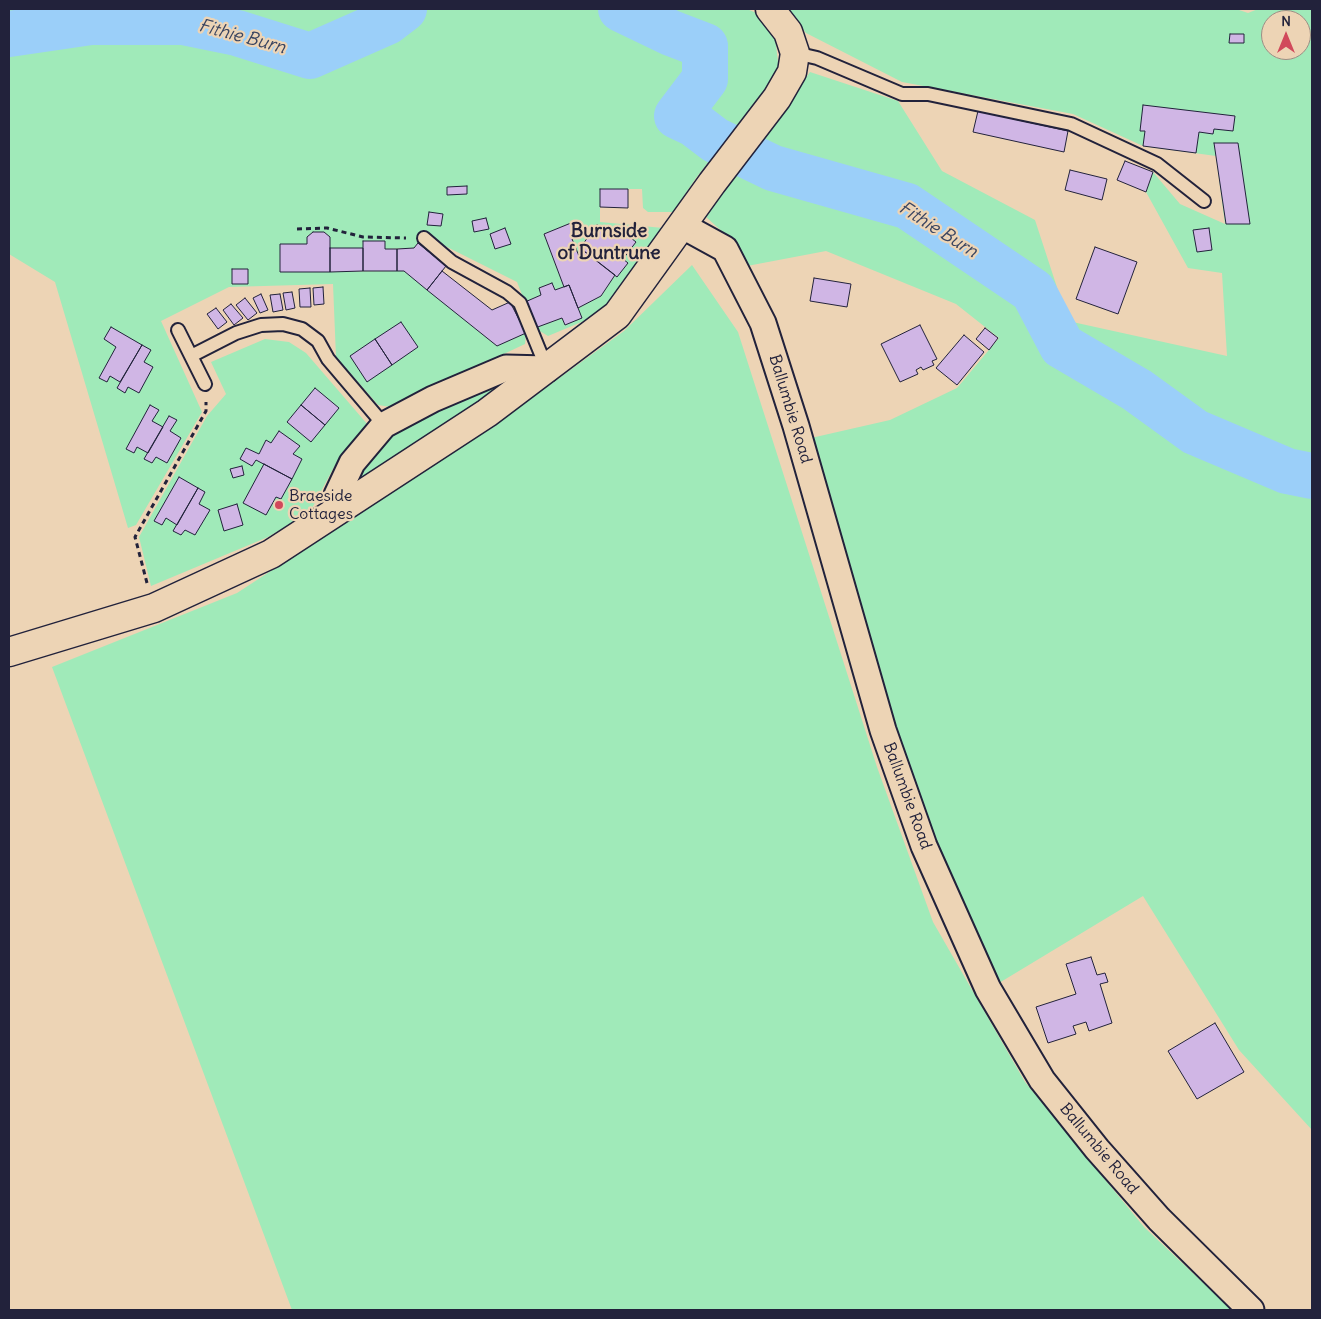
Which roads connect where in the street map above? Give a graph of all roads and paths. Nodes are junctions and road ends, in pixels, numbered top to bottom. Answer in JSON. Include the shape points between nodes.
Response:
{"nodes":[{"id":1,"x":770,"y":9,"type":"edge"},
{"id":2,"x":795,"y":53,"type":"junction"},
{"id":3,"x":1204,"y":201,"type":"dead end"},
{"id":4,"x":683,"y":226,"type":"junction"},
{"id":5,"x":297,"y":229,"type":"dead end"},
{"id":6,"x":424,"y":238,"type":"joint"},
{"id":7,"x":178,"y":330,"type":"dead end"},
{"id":8,"x":191,"y":356,"type":"junction"},
{"id":9,"x":547,"y":369,"type":"junction"},
{"id":10,"x":205,"y":384,"type":"joint"},
{"id":11,"x":384,"y":425,"type":"junction"},
{"id":12,"x":335,"y":512,"type":"junction"},
{"id":13,"x":154,"y":608,"type":"junction"},
{"id":14,"x":9,"y":652,"type":"edge"},
{"id":15,"x":1251,"y":1310,"type":"edge"}],
"edges":[{"from":1,"to":2,"type":"street","via":[[788,32]]},
{"from":2,"to":3,"type":"lane","via":[[817,58],[902,94],[928,94],[1071,124],[1156,164]]},
{"from":2,"to":4,"type":"street","via":[[792,72],[777,98]]},
{"from":4,"to":9,"type":"street","via":[[617,316]]},
{"from":4,"to":15,"type":"street","name":"Ballumbie Road","via":[[726,249],[763,323],[796,426],[883,730],[924,846],[988,989],[1042,1080],[1097,1149],[1159,1219]]},
{"from":5,"to":6,"type":"path","via":[[326,228],[363,237]]},
{"from":6,"to":9,"type":"lane","via":[[452,262],[507,292],[520,303]]},
{"from":7,"to":8,"type":"lane"},
{"from":8,"to":10,"type":"lane"},
{"from":8,"to":11,"type":"lane","via":[[236,332],[261,325],[283,324],[302,329],[318,341],[328,359]]},
{"from":9,"to":11,"type":"street","via":[[506,368]]},
{"from":9,"to":12,"type":"street","via":[[487,413]]},
{"from":10,"to":13,"type":"path","via":[[206,411],[135,537]]},
{"from":11,"to":12,"type":"street","via":[[352,464],[337,495]]},
{"from":12,"to":13,"type":"street","via":[[271,554]]},
{"from":13,"to":14,"type":"street"}]}
